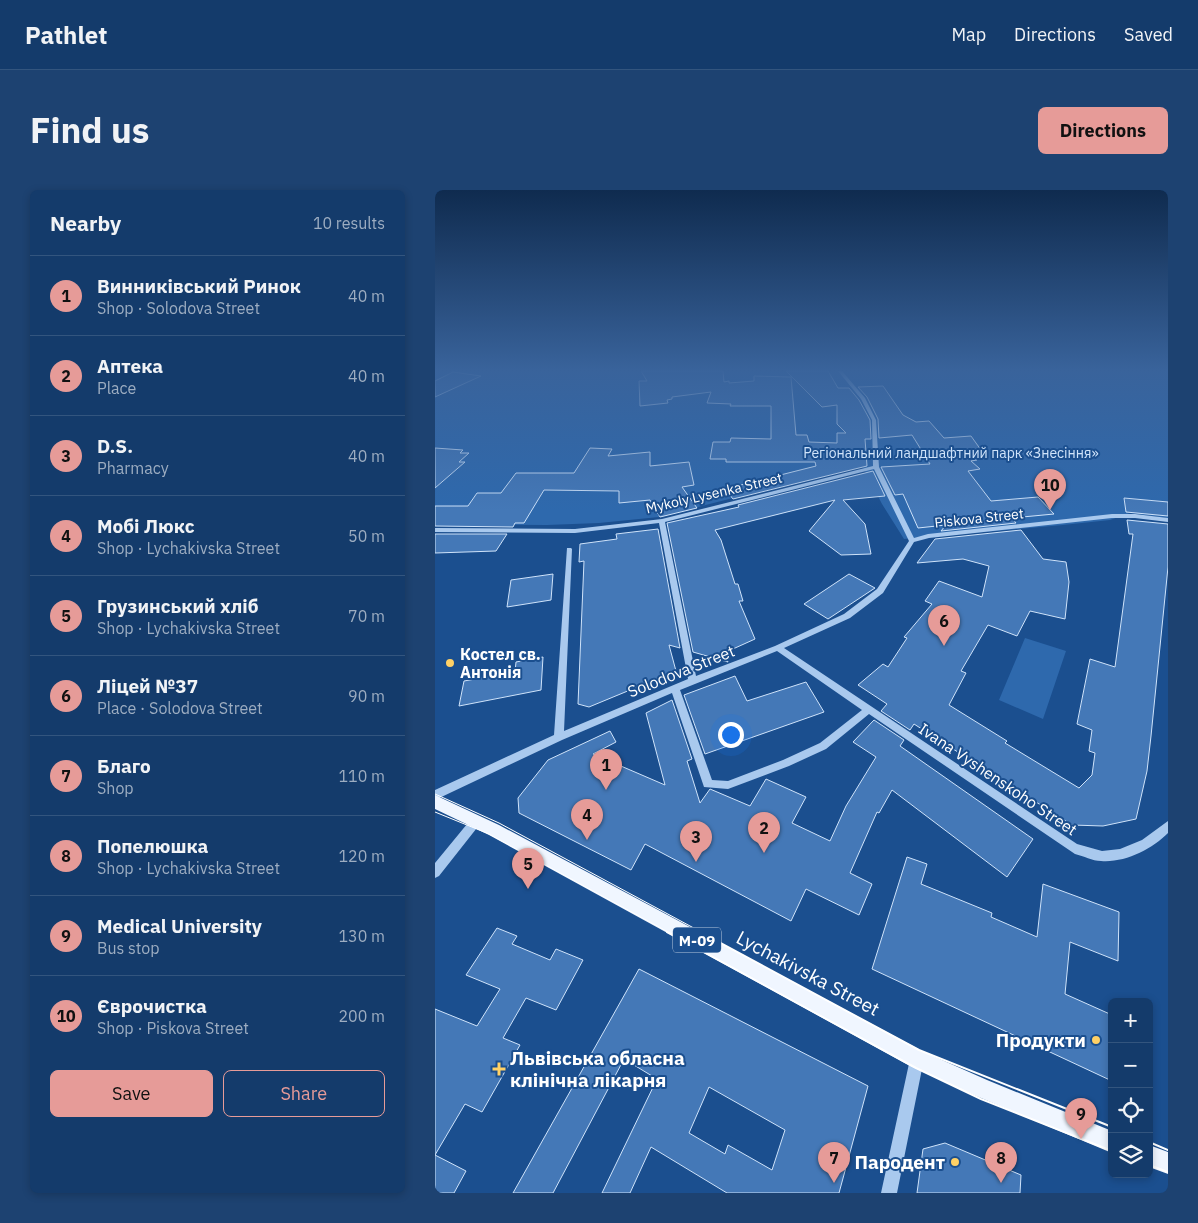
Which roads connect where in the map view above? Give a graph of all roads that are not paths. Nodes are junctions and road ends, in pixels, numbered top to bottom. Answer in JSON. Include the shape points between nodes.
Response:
{"nodes":[{"id":1,"x":873,"y":418,"type":"edge"},
{"id":2,"x":876,"y":467,"type":"junction"},
{"id":3,"x":1168,"y":520,"type":"edge"},
{"id":4,"x":661,"y":521,"type":"junction"},
{"id":5,"x":435,"y":530,"type":"edge"},
{"id":6,"x":913,"y":542,"type":"junction"},
{"id":7,"x":569,"y":549,"type":"dead end"},
{"id":8,"x":778,"y":648,"type":"junction"},
{"id":9,"x":693,"y":681,"type":"junction"},
{"id":10,"x":675,"y":688,"type":"junction"},
{"id":11,"x":869,"y":709,"type":"junction"},
{"id":12,"x":559,"y":737,"type":"junction"},
{"id":13,"x":435,"y":795,"type":"edge"},
{"id":14,"x":435,"y":802,"type":"edge"},
{"id":15,"x":476,"y":821,"type":"junction"},
{"id":16,"x":1168,"y":826,"type":"edge"},
{"id":17,"x":435,"y":872,"type":"edge"},
{"id":18,"x":917,"y":1059,"type":"junction"},
{"id":19,"x":1108,"y":1140,"type":"edge"},
{"id":20,"x":1153,"y":1157,"type":"edge"},
{"id":21,"x":1168,"y":1163,"type":"edge"},
{"id":22,"x":889,"y":1193,"type":"edge"}],
"edges":[{"from":1,"to":2,"type":"street"},
{"from":2,"to":4,"type":"street","name":"Mykoly Lysenka Street"},
{"from":2,"to":6,"type":"street"},
{"from":3,"to":6,"type":"street","name":"Piskova Street","via":[[1112,516],[928,536]]},
{"from":4,"to":5,"type":"street","name":"Mykoly Lysenka Street","via":[[575,531]]},
{"from":4,"to":9,"type":"street"},
{"from":6,"to":8,"type":"street","name":"Solodova Street","via":[[880,591],[847,616]]},
{"from":7,"to":12,"type":"street"},
{"from":8,"to":9,"type":"street","name":"Solodova Street"},
{"from":8,"to":11,"type":"street","name":"Ivana Vyshenskoho Street"},
{"from":9,"to":10,"type":"street","name":"Solodova Street"},
{"from":10,"to":11,"type":"street","via":[[708,784],[728,785],[787,763],[823,746]]},
{"from":10,"to":12,"type":"street","name":"Solodova Street"},
{"from":11,"to":16,"type":"street","name":"Ivana Vyshenskoho Street","via":[[1075,849],[1101,856],[1122,854],[1156,840]]},
{"from":12,"to":13,"type":"street","name":"Solodova Street"},
{"from":14,"to":15,"type":"main road","name":"Lychakivska Street","number":"М-09"},
{"from":15,"to":17,"type":"street"},
{"from":15,"to":18,"type":"main road","name":"Lychakivska Street","number":"М-09"},
{"from":18,"to":19,"type":"main road","name":"Lychakivska Street","number":"М-09"},
{"from":18,"to":22,"type":"street"},
{"from":20,"to":21,"type":"main road"}]}
